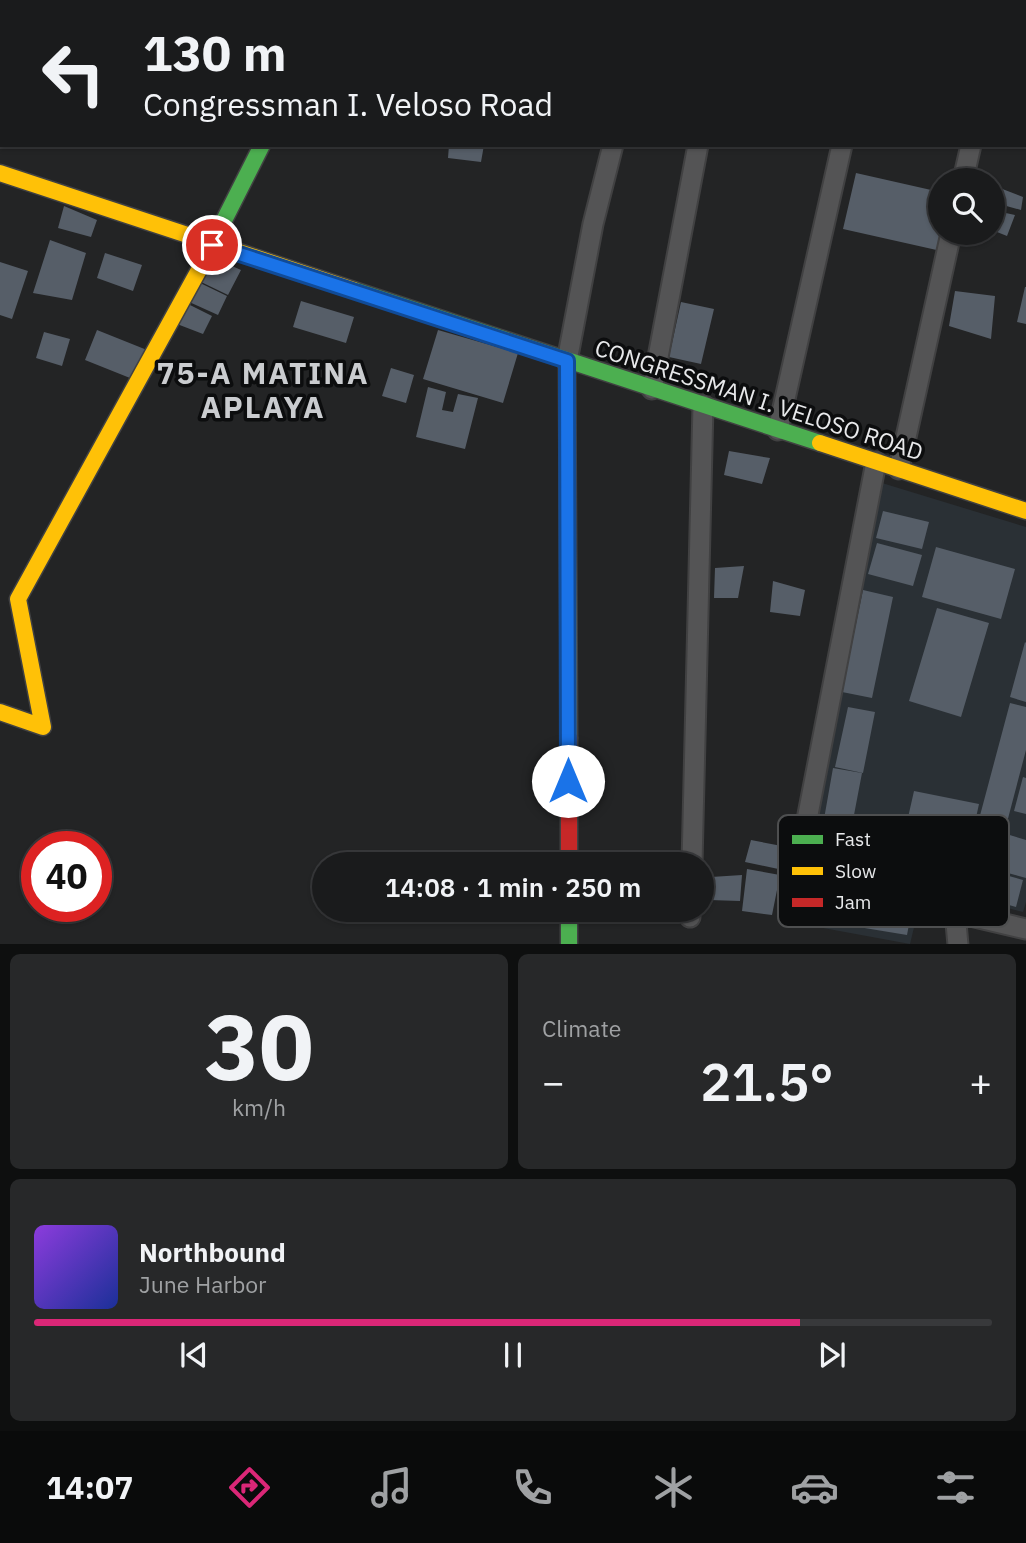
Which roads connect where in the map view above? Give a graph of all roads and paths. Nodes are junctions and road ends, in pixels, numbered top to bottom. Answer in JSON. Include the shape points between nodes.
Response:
{"nodes":[{"id":1,"x":261,"y":147,"type":"edge"},
{"id":2,"x":612,"y":147,"type":"edge"},
{"id":3,"x":698,"y":147,"type":"edge"},
{"id":4,"x":842,"y":147,"type":"edge"},
{"id":5,"x":971,"y":147,"type":"edge"},
{"id":6,"x":966,"y":168,"type":"edge"},
{"id":7,"x":0,"y":173,"type":"edge"},
{"id":8,"x":212,"y":245,"type":"junction"},
{"id":9,"x":948,"y":245,"type":"edge"},
{"id":10,"x":567,"y":361,"type":"junction"},
{"id":11,"x":652,"y":389,"type":"junction"},
{"id":12,"x":703,"y":405,"type":"junction"},
{"id":13,"x":778,"y":430,"type":"junction"},
{"id":14,"x":876,"y":462,"type":"junction"},
{"id":15,"x":899,"y":470,"type":"junction"},
{"id":16,"x":1026,"y":511,"type":"edge"},
{"id":17,"x":0,"y":712,"type":"edge"},
{"id":18,"x":808,"y":815,"type":"edge"},
{"id":19,"x":569,"y":852,"type":"edge"},
{"id":20,"x":692,"y":852,"type":"edge"},
{"id":21,"x":569,"y":922,"type":"edge"},
{"id":22,"x":1009,"y":925,"type":"edge"},
{"id":23,"x":1026,"y":929,"type":"edge"},
{"id":24,"x":569,"y":944,"type":"edge"}],
"edges":[{"from":1,"to":8,"type":"street"},
{"from":2,"to":10,"type":"street"},
{"from":3,"to":11,"type":"street"},
{"from":4,"to":13,"type":"street"},
{"from":5,"to":6,"type":"street"},
{"from":7,"to":8,"type":"street","name":"CONGRESSMAN I. VELOSO ROAD"},
{"from":8,"to":10,"type":"street","name":"CONGRESSMAN I. VELOSO ROAD"},
{"from":8,"to":17,"type":"street","via":[[18,599],[43,727]]},
{"from":9,"to":15,"type":"street"},
{"from":10,"to":11,"type":"street","name":"CONGRESSMAN I. VELOSO ROAD"},
{"from":10,"to":19,"type":"street"},
{"from":11,"to":12,"type":"street","name":"CONGRESSMAN I. VELOSO ROAD"},
{"from":12,"to":13,"type":"street","name":"CONGRESSMAN I. VELOSO ROAD"},
{"from":12,"to":20,"type":"street"},
{"from":13,"to":14,"type":"street","name":"CONGRESSMAN I. VELOSO ROAD"},
{"from":14,"to":15,"type":"street","name":"CONGRESSMAN I. VELOSO ROAD"},
{"from":14,"to":18,"type":"street"},
{"from":15,"to":16,"type":"street","name":"CONGRESSMAN I. VELOSO ROAD"},
{"from":21,"to":24,"type":"street"},
{"from":22,"to":23,"type":"street"}]}
